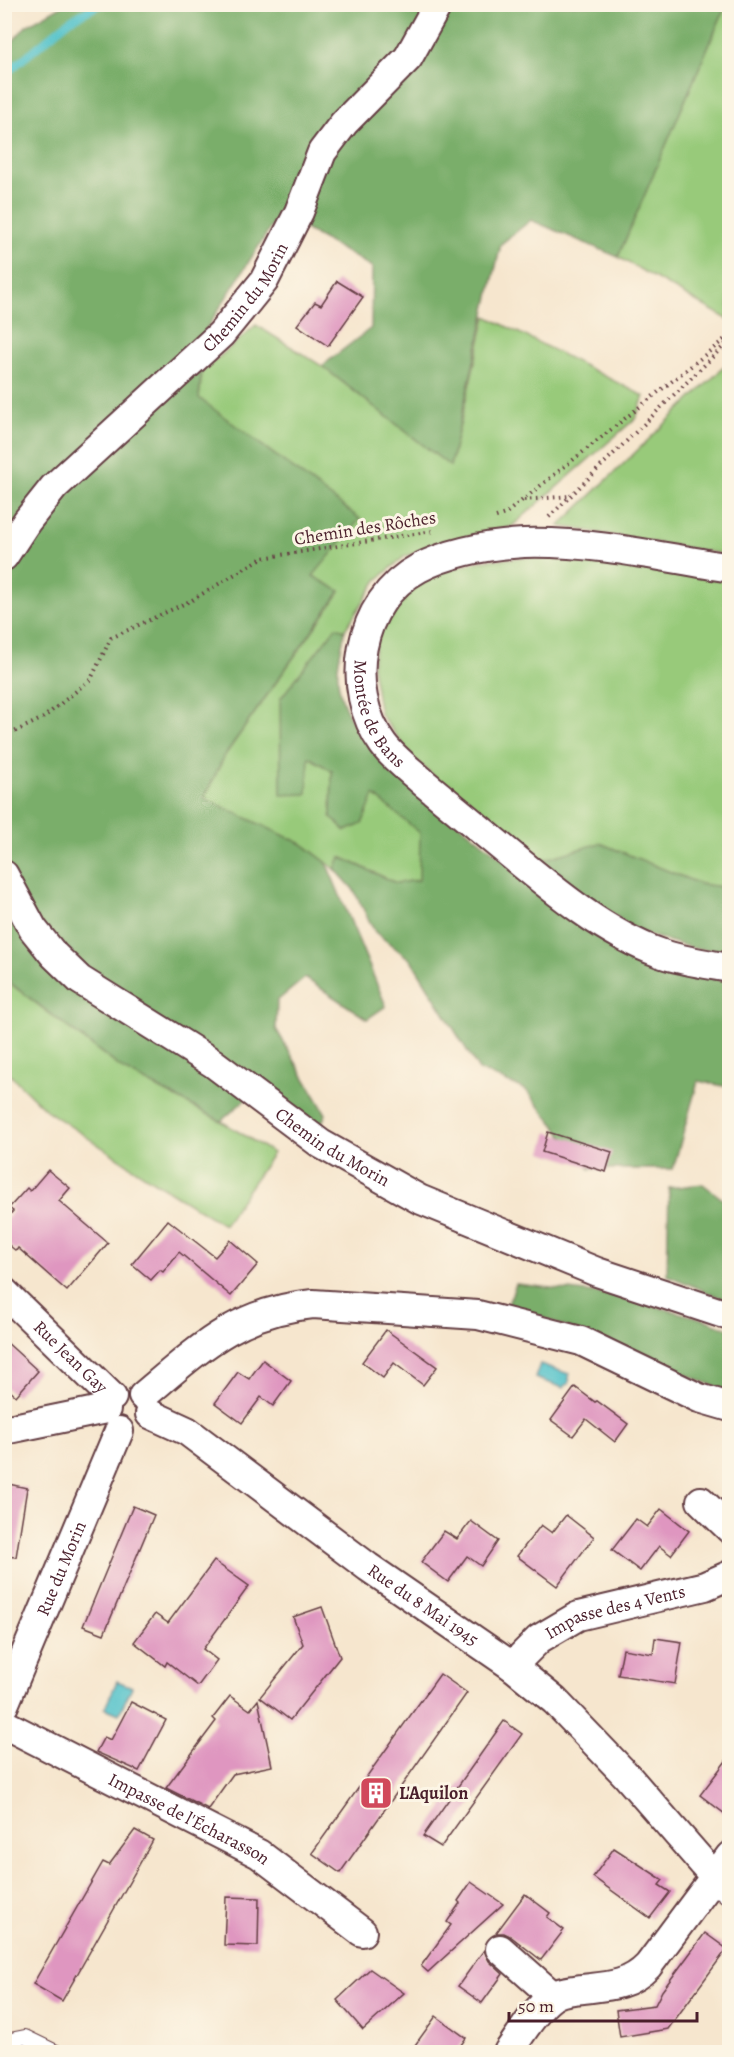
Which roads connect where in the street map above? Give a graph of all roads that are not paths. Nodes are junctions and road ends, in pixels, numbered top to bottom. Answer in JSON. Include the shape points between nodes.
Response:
{"nodes":[{"id":1,"x":438,"y":4,"type":"edge"},
{"id":2,"x":4,"y":556,"type":"edge"},
{"id":3,"x":729,"y":568,"type":"edge"},
{"id":4,"x":4,"y":875,"type":"edge"},
{"id":5,"x":729,"y":968,"type":"edge"},
{"id":6,"x":4,"y":1292,"type":"edge"},
{"id":7,"x":729,"y":1316,"type":"edge"},
{"id":8,"x":146,"y":1405,"type":"junction"},
{"id":9,"x":729,"y":1407,"type":"edge"},
{"id":10,"x":113,"y":1412,"type":"junction"},
{"id":11,"x":4,"y":1430,"type":"edge"},
{"id":12,"x":701,"y":1502,"type":"dead end"},
{"id":13,"x":729,"y":1529,"type":"edge"},
{"id":14,"x":729,"y":1575,"type":"edge"},
{"id":15,"x":512,"y":1666,"type":"junction"},
{"id":16,"x":4,"y":1705,"type":"edge"},
{"id":17,"x":4,"y":1724,"type":"edge"},
{"id":18,"x":724,"y":1874,"type":"edge"},
{"id":19,"x":362,"y":1932,"type":"dead end"},
{"id":20,"x":500,"y":1949,"type":"dead end"},
{"id":21,"x":553,"y":1996,"type":"junction"},
{"id":22,"x":4,"y":2048,"type":"edge"},
{"id":23,"x":56,"y":2052,"type":"edge"},
{"id":24,"x":508,"y":2052,"type":"edge"}],
"edges":[{"from":1,"to":2,"type":"street","name":"Chemin du Morin","via":[[408,58],[344,123],[322,152],[299,213],[264,281],[221,334],[54,487]]},
{"from":3,"to":5,"type":"street","name":"Montée de Bans","via":[[592,545],[524,543],[447,557],[418,569],[393,588],[376,610],[364,638],[359,667],[362,698],[383,744],[529,869],[590,915],[635,941],[662,954]]},
{"from":4,"to":7,"type":"street","name":"Chemin du Morin","via":[[33,929],[80,980],[213,1063],[321,1144],[419,1200],[597,1272]]},
{"from":6,"to":10,"type":"street","name":"Rue Jean Gay"},
{"from":8,"to":9,"type":"street","via":[[209,1341],[247,1320],[291,1306],[313,1304],[489,1317],[581,1341],[699,1398]]},
{"from":8,"to":10,"type":"street","via":[[136,1391],[128,1390],[119,1392]]},
{"from":8,"to":10,"type":"street","via":[[147,1421],[135,1432],[128,1433]]},
{"from":8,"to":15,"type":"street","name":"Rue du 8 Mai 1945","via":[[187,1431],[368,1567]]},
{"from":10,"to":11,"type":"street"},
{"from":10,"to":16,"type":"street","name":"Rue du Morin"},
{"from":12,"to":13,"type":"street"},
{"from":14,"to":15,"type":"street","name":"Impasse des 4 Vents","via":[[705,1586],[578,1616],[539,1639]]},
{"from":15,"to":18,"type":"street","name":"Rue du 8 Mai 1945","via":[[555,1701],[673,1828]]},
{"from":17,"to":19,"type":"street","name":"Impasse de l'Écharasson","via":[[259,1854]]},
{"from":18,"to":21,"type":"street","via":[[638,1977]]},
{"from":20,"to":21,"type":"street"},
{"from":21,"to":24,"type":"street"},
{"from":22,"to":23,"type":"lane","via":[[25,2037]]}]}
